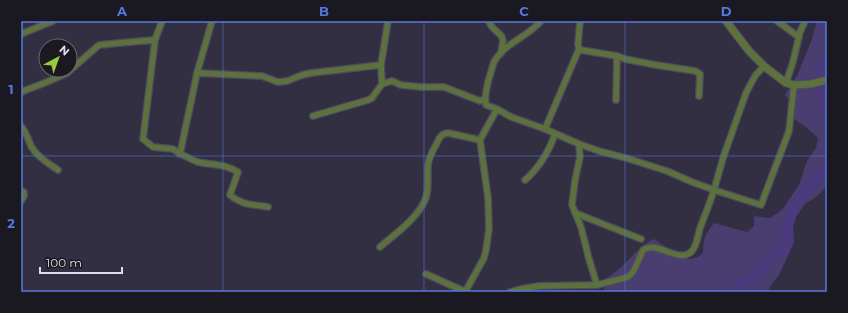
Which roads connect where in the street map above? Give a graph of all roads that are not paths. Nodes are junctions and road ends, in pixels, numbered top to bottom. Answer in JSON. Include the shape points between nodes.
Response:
{"nodes":[{"id":1,"x":53,"y":21,"type":"edge"},
{"id":2,"x":162,"y":21,"type":"edge"},
{"id":3,"x":212,"y":21,"type":"edge"},
{"id":4,"x":388,"y":21,"type":"edge"},
{"id":5,"x":489,"y":21,"type":"edge"},
{"id":6,"x":541,"y":21,"type":"edge"},
{"id":7,"x":580,"y":21,"type":"edge"},
{"id":8,"x":726,"y":21,"type":"edge"},
{"id":9,"x":777,"y":21,"type":"edge"},
{"id":10,"x":805,"y":21,"type":"edge"},
{"id":11,"x":21,"y":34,"type":"edge"},
{"id":12,"x":799,"y":37,"type":"junction"},
{"id":13,"x":155,"y":40,"type":"junction"},
{"id":14,"x":579,"y":49,"type":"junction"},
{"id":15,"x":501,"y":53,"type":"junction"},
{"id":16,"x":617,"y":56,"type":"junction"},
{"id":17,"x":381,"y":65,"type":"junction"},
{"id":18,"x":764,"y":66,"type":"junction"},
{"id":19,"x":197,"y":73,"type":"junction"},
{"id":20,"x":827,"y":80,"type":"edge"},
{"id":21,"x":786,"y":83,"type":"junction"},
{"id":22,"x":382,"y":84,"type":"junction"},
{"id":23,"x":794,"y":85,"type":"junction"},
{"id":24,"x":21,"y":92,"type":"edge"},
{"id":25,"x":699,"y":96,"type":"dead end"},
{"id":26,"x":485,"y":99,"type":"junction"},
{"id":27,"x":616,"y":100,"type":"dead end"},
{"id":28,"x":497,"y":109,"type":"junction"},
{"id":29,"x":313,"y":116,"type":"dead end"},
{"id":30,"x":21,"y":126,"type":"edge"},
{"id":31,"x":545,"y":130,"type":"junction"},
{"id":32,"x":555,"y":134,"type":"junction"},
{"id":33,"x":480,"y":140,"type":"junction"},
{"id":34,"x":579,"y":144,"type":"junction"},
{"id":35,"x":180,"y":154,"type":"junction"},
{"id":36,"x":58,"y":170,"type":"dead end"},
{"id":37,"x":525,"y":180,"type":"dead end"},
{"id":38,"x":714,"y":190,"type":"junction"},
{"id":39,"x":21,"y":191,"type":"edge"},
{"id":40,"x":21,"y":201,"type":"edge"},
{"id":41,"x":268,"y":207,"type":"dead end"},
{"id":42,"x":575,"y":213,"type":"junction"},
{"id":43,"x":641,"y":239,"type":"dead end"},
{"id":44,"x":380,"y":247,"type":"dead end"},
{"id":45,"x":426,"y":274,"type":"dead end"},
{"id":46,"x":597,"y":285,"type":"junction"},
{"id":47,"x":465,"y":292,"type":"edge"},
{"id":48,"x":510,"y":292,"type":"edge"}],
"edges":[{"from":1,"to":11,"type":"street"},
{"from":2,"to":13,"type":"street"},
{"from":3,"to":19,"type":"street"},
{"from":4,"to":17,"type":"street"},
{"from":5,"to":15,"type":"street","via":[[492,28],[502,37]]},
{"from":6,"to":15,"type":"street"},
{"from":7,"to":14,"type":"street"},
{"from":8,"to":18,"type":"street"},
{"from":9,"to":12,"type":"street"},
{"from":10,"to":12,"type":"street"},
{"from":12,"to":21,"type":"street"},
{"from":13,"to":24,"type":"street","via":[[99,45],[67,73]]},
{"from":13,"to":35,"type":"street","via":[[143,139],[153,147],[173,149]]},
{"from":14,"to":16,"type":"street"},
{"from":14,"to":31,"type":"street"},
{"from":15,"to":26,"type":"street","via":[[493,64]]},
{"from":16,"to":25,"type":"street","via":[[695,71],[700,74]]},
{"from":16,"to":27,"type":"street"},
{"from":17,"to":19,"type":"street","via":[[311,73],[278,82],[262,76]]},
{"from":17,"to":22,"type":"street"},
{"from":18,"to":21,"type":"street"},
{"from":18,"to":38,"type":"street","via":[[746,93]]},
{"from":19,"to":35,"type":"street"},
{"from":20,"to":23,"type":"street"},
{"from":21,"to":23,"type":"street"},
{"from":22,"to":26,"type":"street","via":[[392,81],[401,85],[444,87],[480,101]]},
{"from":22,"to":29,"type":"street","via":[[368,100]]},
{"from":23,"to":38,"type":"street","via":[[789,131],[761,205]]},
{"from":26,"to":28,"type":"street","via":[[486,105]]},
{"from":28,"to":31,"type":"street"},
{"from":28,"to":33,"type":"street"},
{"from":30,"to":36,"type":"street","via":[[38,155]]},
{"from":31,"to":32,"type":"street"},
{"from":32,"to":34,"type":"street"},
{"from":32,"to":37,"type":"street","via":[[534,172]]},
{"from":33,"to":44,"type":"street","via":[[448,133],[440,137],[428,164],[427,195],[424,204],[403,228]]},
{"from":33,"to":47,"type":"street","via":[[488,198],[489,230],[484,258]]},
{"from":34,"to":38,"type":"street","via":[[667,171]]},
{"from":34,"to":42,"type":"street","via":[[580,157],[572,204]]},
{"from":35,"to":41,"type":"street","via":[[196,162],[232,168],[238,172],[230,195],[244,204]]},
{"from":38,"to":46,"type":"street","via":[[696,244],[688,255],[681,256],[648,248],[643,250],[628,277]]},
{"from":39,"to":40,"type":"street","via":[[24,192],[24,196]]},
{"from":42,"to":43,"type":"street"},
{"from":42,"to":46,"type":"street"},
{"from":45,"to":47,"type":"street"},
{"from":46,"to":48,"type":"street","via":[[539,286]]}]}
